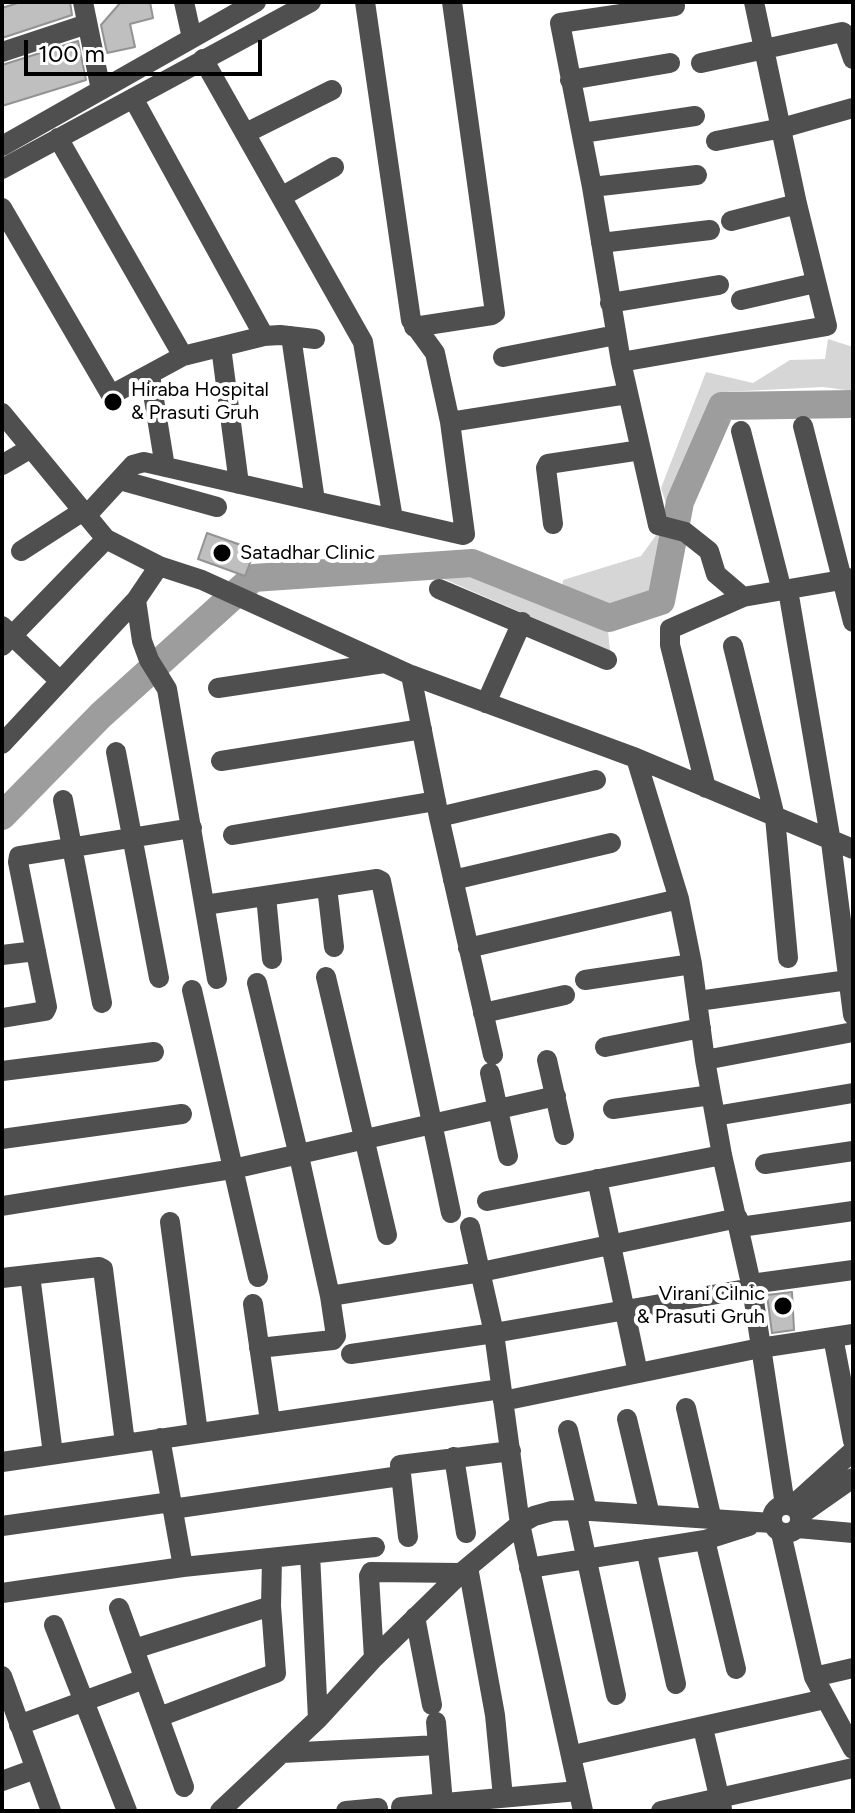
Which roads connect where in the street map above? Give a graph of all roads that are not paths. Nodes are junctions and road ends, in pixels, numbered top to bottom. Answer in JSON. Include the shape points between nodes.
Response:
{"nodes":[{"id":1,"x":83,"y":2,"type":"edge"},
{"id":2,"x":184,"y":2,"type":"edge"},
{"id":3,"x":256,"y":2,"type":"edge"},
{"id":4,"x":311,"y":2,"type":"edge"},
{"id":5,"x":365,"y":2,"type":"edge"},
{"id":6,"x":452,"y":2,"type":"edge"},
{"id":7,"x":674,"y":2,"type":"edge"},
{"id":8,"x":754,"y":2,"type":"edge"},
{"id":9,"x":87,"y":24,"type":"junction"},
{"id":10,"x":192,"y":38,"type":"junction"},
{"id":11,"x":851,"y":49,"type":"edge"},
{"id":12,"x":763,"y":50,"type":"junction"},
{"id":13,"x":2,"y":52,"type":"edge"},
{"id":14,"x":203,"y":59,"type":"junction"},
{"id":15,"x":670,"y":63,"type":"dead end"},
{"id":16,"x":701,"y":63,"type":"dead end"},
{"id":17,"x":570,"y":80,"type":"junction"},
{"id":18,"x":101,"y":90,"type":"junction"},
{"id":19,"x":332,"y":90,"type":"dead end"},
{"id":20,"x":133,"y":98,"type":"junction"},
{"id":21,"x":853,"y":108,"type":"edge"},
{"id":22,"x":695,"y":116,"type":"dead end"},
{"id":23,"x":782,"y":128,"type":"junction"},
{"id":24,"x":246,"y":133,"type":"junction"},
{"id":25,"x":582,"y":133,"type":"junction"},
{"id":26,"x":58,"y":138,"type":"junction"},
{"id":27,"x":716,"y":141,"type":"dead end"},
{"id":28,"x":2,"y":146,"type":"edge"},
{"id":29,"x":334,"y":167,"type":"dead end"},
{"id":30,"x":2,"y":169,"type":"edge"},
{"id":31,"x":697,"y":175,"type":"dead end"},
{"id":32,"x":592,"y":187,"type":"junction"},
{"id":33,"x":281,"y":197,"type":"junction"},
{"id":34,"x":797,"y":204,"type":"junction"},
{"id":35,"x":2,"y":208,"type":"edge"},
{"id":36,"x":731,"y":221,"type":"dead end"},
{"id":37,"x":710,"y":230,"type":"dead end"},
{"id":38,"x":601,"y":243,"type":"junction"},
{"id":39,"x":815,"y":283,"type":"junction"},
{"id":40,"x":719,"y":285,"type":"dead end"},
{"id":41,"x":741,"y":300,"type":"dead end"},
{"id":42,"x":610,"y":303,"type":"junction"},
{"id":43,"x":414,"y":327,"type":"junction"},
{"id":44,"x":616,"y":335,"type":"junction"},
{"id":45,"x":264,"y":336,"type":"junction"},
{"id":46,"x":291,"y":336,"type":"junction"},
{"id":47,"x":315,"y":339,"type":"dead end"},
{"id":48,"x":221,"y":347,"type":"junction"},
{"id":49,"x":183,"y":356,"type":"junction"},
{"id":50,"x":503,"y":357,"type":"dead end"},
{"id":51,"x":621,"y":362,"type":"junction"},
{"id":52,"x":150,"y":375,"type":"junction"},
{"id":53,"x":627,"y":394,"type":"junction"},
{"id":54,"x":2,"y":413,"type":"edge"},
{"id":55,"x":450,"y":422,"type":"junction"},
{"id":56,"x":803,"y":426,"type":"dead end"},
{"id":57,"x":741,"y":431,"type":"dead end"},
{"id":58,"x":31,"y":448,"type":"junction"},
{"id":59,"x":641,"y":450,"type":"junction"},
{"id":60,"x":2,"y":465,"type":"edge"},
{"id":61,"x":165,"y":467,"type":"junction"},
{"id":62,"x":120,"y":480,"type":"junction"},
{"id":63,"x":239,"y":484,"type":"junction"},
{"id":64,"x":315,"y":501,"type":"junction"},
{"id":65,"x":217,"y":507,"type":"dead end"},
{"id":66,"x":85,"y":513,"type":"junction"},
{"id":67,"x":393,"y":519,"type":"junction"},
{"id":68,"x":553,"y":524,"type":"dead end"},
{"id":69,"x":106,"y":539,"type":"junction"},
{"id":70,"x":21,"y":551,"type":"dead end"},
{"id":71,"x":159,"y":566,"type":"junction"},
{"id":72,"x":848,"y":579,"type":"edge"},
{"id":73,"x":439,"y":589,"type":"dead end"},
{"id":74,"x":785,"y":590,"type":"junction"},
{"id":75,"x":743,"y":597,"type":"junction"},
{"id":76,"x":136,"y":600,"type":"junction"},
{"id":77,"x":522,"y":622,"type":"junction"},
{"id":78,"x":853,"y":622,"type":"edge"},
{"id":79,"x":5,"y":636,"type":"edge"},
{"id":80,"x":733,"y":646,"type":"dead end"},
{"id":81,"x":607,"y":660,"type":"dead end"},
{"id":82,"x":385,"y":663,"type":"junction"},
{"id":83,"x":411,"y":675,"type":"junction"},
{"id":84,"x":60,"y":681,"type":"junction"},
{"id":85,"x":218,"y":688,"type":"dead end"},
{"id":86,"x":486,"y":703,"type":"junction"},
{"id":87,"x":422,"y":729,"type":"junction"},
{"id":88,"x":2,"y":744,"type":"edge"},
{"id":89,"x":116,"y":752,"type":"dead end"},
{"id":90,"x":636,"y":758,"type":"junction"},
{"id":91,"x":221,"y":761,"type":"dead end"},
{"id":92,"x":596,"y":780,"type":"dead end"},
{"id":93,"x":706,"y":788,"type":"junction"},
{"id":94,"x":63,"y":800,"type":"dead end"},
{"id":95,"x":438,"y":809,"type":"junction"},
{"id":96,"x":775,"y":817,"type":"junction"},
{"id":97,"x":192,"y":828,"type":"junction"},
{"id":98,"x":233,"y":835,"type":"dead end"},
{"id":99,"x":133,"y":838,"type":"junction"},
{"id":100,"x":831,"y":842,"type":"junction"},
{"id":101,"x":611,"y":843,"type":"dead end"},
{"id":102,"x":72,"y":847,"type":"junction"},
{"id":103,"x":853,"y":849,"type":"edge"},
{"id":104,"x":453,"y":880,"type":"junction"},
{"id":105,"x":327,"y":887,"type":"junction"},
{"id":106,"x":266,"y":896,"type":"junction"},
{"id":107,"x":679,"y":899,"type":"junction"},
{"id":108,"x":205,"y":905,"type":"junction"},
{"id":109,"x":334,"y":947,"type":"dead end"},
{"id":110,"x":468,"y":948,"type":"junction"},
{"id":111,"x":36,"y":951,"type":"junction"},
{"id":112,"x":2,"y":955,"type":"edge"},
{"id":113,"x":788,"y":958,"type":"dead end"},
{"id":114,"x":272,"y":959,"type":"dead end"},
{"id":115,"x":692,"y":964,"type":"junction"},
{"id":116,"x":850,"y":973,"type":"edge"},
{"id":117,"x":326,"y":977,"type":"dead end"},
{"id":118,"x":159,"y":978,"type":"dead end"},
{"id":119,"x":217,"y":979,"type":"dead end"},
{"id":120,"x":585,"y":980,"type":"dead end"},
{"id":121,"x":257,"y":983,"type":"dead end"},
{"id":122,"x":192,"y":990,"type":"dead end"},
{"id":123,"x":565,"y":995,"type":"dead end"},
{"id":124,"x":698,"y":1001,"type":"junction"},
{"id":125,"x":102,"y":1003,"type":"dead end"},
{"id":126,"x":483,"y":1013,"type":"junction"},
{"id":127,"x":853,"y":1015,"type":"edge"},
{"id":128,"x":2,"y":1018,"type":"edge"},
{"id":129,"x":701,"y":1028,"type":"junction"},
{"id":130,"x":853,"y":1032,"type":"edge"},
{"id":131,"x":605,"y":1047,"type":"dead end"},
{"id":132,"x":154,"y":1052,"type":"dead end"},
{"id":133,"x":547,"y":1060,"type":"dead end"},
{"id":134,"x":705,"y":1060,"type":"junction"},
{"id":135,"x":2,"y":1071,"type":"edge"},
{"id":136,"x":853,"y":1093,"type":"edge"},
{"id":137,"x":711,"y":1095,"type":"junction"},
{"id":138,"x":556,"y":1096,"type":"junction"},
{"id":139,"x":613,"y":1109,"type":"dead end"},
{"id":140,"x":497,"y":1110,"type":"junction"},
{"id":141,"x":182,"y":1114,"type":"dead end"},
{"id":142,"x":715,"y":1116,"type":"junction"},
{"id":143,"x":432,"y":1124,"type":"junction"},
{"id":144,"x":564,"y":1135,"type":"dead end"},
{"id":145,"x":2,"y":1139,"type":"edge"},
{"id":146,"x":364,"y":1141,"type":"junction"},
{"id":147,"x":853,"y":1151,"type":"edge"},
{"id":148,"x":722,"y":1155,"type":"junction"},
{"id":149,"x":299,"y":1156,"type":"junction"},
{"id":150,"x":508,"y":1156,"type":"dead end"},
{"id":151,"x":765,"y":1164,"type":"dead end"},
{"id":152,"x":233,"y":1169,"type":"junction"},
{"id":153,"x":597,"y":1179,"type":"junction"},
{"id":154,"x":487,"y":1201,"type":"dead end"},
{"id":155,"x":2,"y":1206,"type":"edge"},
{"id":156,"x":853,"y":1211,"type":"edge"},
{"id":157,"x":451,"y":1213,"type":"dead end"},
{"id":158,"x":170,"y":1222,"type":"dead end"},
{"id":159,"x":739,"y":1222,"type":"junction"},
{"id":160,"x":470,"y":1227,"type":"dead end"},
{"id":161,"x":387,"y":1235,"type":"dead end"},
{"id":162,"x":611,"y":1245,"type":"junction"},
{"id":163,"x":853,"y":1270,"type":"edge"},
{"id":164,"x":481,"y":1272,"type":"junction"},
{"id":165,"x":30,"y":1275,"type":"junction"},
{"id":166,"x":258,"y":1277,"type":"dead end"},
{"id":167,"x":2,"y":1278,"type":"edge"},
{"id":168,"x":751,"y":1286,"type":"junction"},
{"id":169,"x":330,"y":1296,"type":"junction"},
{"id":170,"x":253,"y":1304,"type":"dead end"},
{"id":171,"x":625,"y":1310,"type":"junction"},
{"id":172,"x":494,"y":1333,"type":"junction"},
{"id":173,"x":843,"y":1336,"type":"edge"},
{"id":174,"x":259,"y":1348,"type":"junction"},
{"id":175,"x":760,"y":1348,"type":"junction"},
{"id":176,"x":351,"y":1354,"type":"dead end"},
{"id":177,"x":638,"y":1373,"type":"junction"},
{"id":178,"x":502,"y":1395,"type":"junction"},
{"id":179,"x":686,"y":1408,"type":"dead end"},
{"id":180,"x":627,"y":1419,"type":"dead end"},
{"id":181,"x":270,"y":1421,"type":"junction"},
{"id":182,"x":568,"y":1430,"type":"dead end"},
{"id":183,"x":198,"y":1433,"type":"junction"},
{"id":184,"x":160,"y":1438,"type":"junction"},
{"id":185,"x":853,"y":1441,"type":"edge"},
{"id":186,"x":125,"y":1443,"type":"junction"},
{"id":187,"x":511,"y":1451,"type":"junction"},
{"id":188,"x":853,"y":1451,"type":"edge"},
{"id":189,"x":53,"y":1454,"type":"junction"},
{"id":190,"x":454,"y":1457,"type":"junction"},
{"id":191,"x":2,"y":1462,"type":"edge"},
{"id":192,"x":400,"y":1476,"type":"junction"},
{"id":193,"x":853,"y":1478,"type":"edge"},
{"id":194,"x":172,"y":1506,"type":"junction"},
{"id":195,"x":582,"y":1511,"type":"junction"},
{"id":196,"x":650,"y":1515,"type":"junction"},
{"id":197,"x":784,"y":1519,"type":"junction"},
{"id":198,"x":712,"y":1520,"type":"junction"},
{"id":199,"x":520,"y":1524,"type":"junction"},
{"id":200,"x":2,"y":1526,"type":"edge"},
{"id":201,"x":466,"y":1533,"type":"dead end"},
{"id":202,"x":853,"y":1533,"type":"edge"},
{"id":203,"x":408,"y":1537,"type":"dead end"},
{"id":204,"x":705,"y":1540,"type":"junction"},
{"id":205,"x":375,"y":1547,"type":"dead end"},
{"id":206,"x":646,"y":1549,"type":"junction"},
{"id":207,"x":310,"y":1554,"type":"junction"},
{"id":208,"x":587,"y":1558,"type":"junction"},
{"id":209,"x":272,"y":1559,"type":"junction"},
{"id":210,"x":183,"y":1567,"type":"junction"},
{"id":211,"x":529,"y":1568,"type":"junction"},
{"id":212,"x":464,"y":1570,"type":"junction"},
{"id":213,"x":2,"y":1593,"type":"edge"},
{"id":214,"x":271,"y":1606,"type":"junction"},
{"id":215,"x":119,"y":1608,"type":"dead end"},
{"id":216,"x":415,"y":1617,"type":"junction"},
{"id":217,"x":54,"y":1625,"type":"dead end"},
{"id":218,"x":134,"y":1649,"type":"junction"},
{"id":219,"x":374,"y":1658,"type":"junction"},
{"id":220,"x":853,"y":1668,"type":"edge"},
{"id":221,"x":736,"y":1669,"type":"dead end"},
{"id":222,"x":2,"y":1676,"type":"edge"},
{"id":223,"x":814,"y":1677,"type":"junction"},
{"id":224,"x":144,"y":1679,"type":"junction"},
{"id":225,"x":676,"y":1684,"type":"dead end"},
{"id":226,"x":616,"y":1695,"type":"dead end"},
{"id":227,"x":825,"y":1699,"type":"junction"},
{"id":228,"x":6,"y":1700,"type":"edge"},
{"id":229,"x":83,"y":1702,"type":"junction"},
{"id":230,"x":159,"y":1717,"type":"junction"},
{"id":231,"x":318,"y":1719,"type":"junction"},
{"id":232,"x":19,"y":1725,"type":"junction"},
{"id":233,"x":703,"y":1728,"type":"junction"},
{"id":234,"x":438,"y":1745,"type":"junction"},
{"id":235,"x":853,"y":1749,"type":"edge"},
{"id":236,"x":282,"y":1753,"type":"junction"},
{"id":237,"x":582,"y":1753,"type":"dead end"},
{"id":238,"x":853,"y":1768,"type":"edge"},
{"id":239,"x":35,"y":1769,"type":"junction"},
{"id":240,"x":2,"y":1781,"type":"edge"},
{"id":241,"x":184,"y":1787,"type":"dead end"},
{"id":242,"x":513,"y":1801,"type":"edge"},
{"id":243,"x":580,"y":1801,"type":"edge"},
{"id":244,"x":721,"y":1804,"type":"edge"},
{"id":245,"x":452,"y":1805,"type":"edge"},
{"id":246,"x":401,"y":1807,"type":"dead end"},
{"id":247,"x":378,"y":1808,"type":"dead end"},
{"id":248,"x":51,"y":1811,"type":"edge"},
{"id":249,"x":127,"y":1811,"type":"edge"},
{"id":250,"x":220,"y":1811,"type":"edge"},
{"id":251,"x":346,"y":1811,"type":"edge"},
{"id":252,"x":661,"y":1811,"type":"edge"}],
"edges":[{"from":1,"to":9,"type":"street"},
{"from":2,"to":10,"type":"street"},
{"from":3,"to":10,"type":"street"},
{"from":4,"to":14,"type":"street"},
{"from":5,"to":43,"type":"street"},
{"from":6,"to":43,"type":"street","via":[[495,313]]},
{"from":7,"to":17,"type":"street","via":[[675,6],[560,23]]},
{"from":8,"to":12,"type":"street"},
{"from":9,"to":13,"type":"street"},
{"from":9,"to":18,"type":"street"},
{"from":10,"to":18,"type":"street"},
{"from":11,"to":12,"type":"street","via":[[842,32]]},
{"from":12,"to":16,"type":"street"},
{"from":12,"to":23,"type":"street"},
{"from":14,"to":20,"type":"street"},
{"from":14,"to":24,"type":"street"},
{"from":15,"to":17,"type":"street"},
{"from":17,"to":25,"type":"street"},
{"from":18,"to":28,"type":"street"},
{"from":19,"to":24,"type":"street"},
{"from":20,"to":26,"type":"street"},
{"from":20,"to":45,"type":"street"},
{"from":21,"to":23,"type":"street"},
{"from":22,"to":25,"type":"street"},
{"from":23,"to":27,"type":"street"},
{"from":23,"to":34,"type":"street"},
{"from":24,"to":33,"type":"street"},
{"from":25,"to":32,"type":"street"},
{"from":26,"to":30,"type":"street"},
{"from":26,"to":49,"type":"street"},
{"from":29,"to":33,"type":"street"},
{"from":31,"to":32,"type":"street"},
{"from":32,"to":38,"type":"street"},
{"from":33,"to":67,"type":"street","via":[[363,342]]},
{"from":34,"to":36,"type":"street"},
{"from":34,"to":39,"type":"street"},
{"from":35,"to":52,"type":"street","via":[[109,394]]},
{"from":37,"to":38,"type":"street"},
{"from":38,"to":42,"type":"street"},
{"from":39,"to":41,"type":"street"},
{"from":39,"to":51,"type":"street","via":[[825,328]]},
{"from":40,"to":42,"type":"street"},
{"from":42,"to":44,"type":"street"},
{"from":43,"to":55,"type":"street","via":[[435,353]]},
{"from":44,"to":50,"type":"street"},
{"from":44,"to":51,"type":"street"},
{"from":45,"to":46,"type":"street"},
{"from":45,"to":48,"type":"street"},
{"from":46,"to":47,"type":"street"},
{"from":46,"to":64,"type":"street"},
{"from":48,"to":49,"type":"street"},
{"from":48,"to":63,"type":"street"},
{"from":49,"to":52,"type":"street"},
{"from":51,"to":53,"type":"street"},
{"from":52,"to":61,"type":"street"},
{"from":53,"to":55,"type":"street"},
{"from":53,"to":59,"type":"street"},
{"from":54,"to":58,"type":"street"},
{"from":55,"to":67,"type":"street","via":[[465,534]]},
{"from":56,"to":72,"type":"street"},
{"from":57,"to":74,"type":"street"},
{"from":58,"to":60,"type":"street"},
{"from":58,"to":66,"type":"street"},
{"from":59,"to":68,"type":"street","via":[[548,464]]},
{"from":59,"to":75,"type":"street","via":[[658,525],[685,532],[709,551],[716,574]]},
{"from":61,"to":62,"type":"street","via":[[136,463]]},
{"from":61,"to":63,"type":"street"},
{"from":62,"to":65,"type":"street"},
{"from":62,"to":66,"type":"street"},
{"from":63,"to":64,"type":"street"},
{"from":64,"to":67,"type":"street"},
{"from":66,"to":69,"type":"street"},
{"from":66,"to":70,"type":"street"},
{"from":69,"to":71,"type":"street"},
{"from":69,"to":79,"type":"street"},
{"from":71,"to":76,"type":"street"},
{"from":71,"to":82,"type":"street","via":[[202,580]]},
{"from":72,"to":74,"type":"street"},
{"from":72,"to":78,"type":"street"},
{"from":73,"to":77,"type":"street"},
{"from":74,"to":75,"type":"street"},
{"from":74,"to":100,"type":"street"},
{"from":75,"to":93,"type":"street","via":[[670,629]]},
{"from":76,"to":84,"type":"street"},
{"from":76,"to":97,"type":"street","via":[[149,660],[167,689]]},
{"from":77,"to":81,"type":"street"},
{"from":77,"to":86,"type":"street"},
{"from":79,"to":84,"type":"street"},
{"from":80,"to":96,"type":"street"},
{"from":82,"to":83,"type":"street"},
{"from":82,"to":85,"type":"street"},
{"from":83,"to":86,"type":"street"},
{"from":83,"to":87,"type":"street"},
{"from":84,"to":88,"type":"street"},
{"from":86,"to":90,"type":"street"},
{"from":87,"to":91,"type":"street"},
{"from":87,"to":95,"type":"street"},
{"from":89,"to":99,"type":"street"},
{"from":90,"to":93,"type":"street"},
{"from":90,"to":107,"type":"street"},
{"from":92,"to":95,"type":"street"},
{"from":93,"to":96,"type":"street"},
{"from":94,"to":102,"type":"street"},
{"from":95,"to":98,"type":"street"},
{"from":95,"to":104,"type":"street"},
{"from":96,"to":100,"type":"street"},
{"from":96,"to":113,"type":"street"},
{"from":97,"to":99,"type":"street"},
{"from":97,"to":108,"type":"street"},
{"from":99,"to":102,"type":"street"},
{"from":99,"to":118,"type":"street"},
{"from":100,"to":103,"type":"street"},
{"from":100,"to":116,"type":"street"},
{"from":101,"to":104,"type":"street"},
{"from":102,"to":111,"type":"street","via":[[18,859]]},
{"from":102,"to":125,"type":"street"},
{"from":104,"to":110,"type":"street"},
{"from":105,"to":106,"type":"street"},
{"from":105,"to":109,"type":"street"},
{"from":105,"to":143,"type":"street","via":[[382,882]]},
{"from":106,"to":108,"type":"street"},
{"from":106,"to":114,"type":"street"},
{"from":107,"to":110,"type":"street"},
{"from":107,"to":115,"type":"street"},
{"from":108,"to":119,"type":"street"},
{"from":110,"to":126,"type":"street"},
{"from":111,"to":112,"type":"street"},
{"from":111,"to":128,"type":"street","via":[[47,1009]]},
{"from":115,"to":120,"type":"street"},
{"from":115,"to":124,"type":"street"},
{"from":116,"to":124,"type":"street"},
{"from":116,"to":127,"type":"street"},
{"from":117,"to":146,"type":"street"},
{"from":121,"to":149,"type":"street"},
{"from":122,"to":152,"type":"street"},
{"from":123,"to":126,"type":"street"},
{"from":124,"to":129,"type":"street"},
{"from":126,"to":140,"type":"street"},
{"from":129,"to":131,"type":"street"},
{"from":129,"to":134,"type":"street"},
{"from":130,"to":134,"type":"street"},
{"from":132,"to":135,"type":"street"},
{"from":133,"to":138,"type":"street"},
{"from":134,"to":137,"type":"street"},
{"from":136,"to":142,"type":"street"},
{"from":137,"to":139,"type":"street"},
{"from":137,"to":142,"type":"street"},
{"from":138,"to":140,"type":"street"},
{"from":138,"to":144,"type":"street"},
{"from":140,"to":143,"type":"street"},
{"from":140,"to":150,"type":"street"},
{"from":141,"to":145,"type":"street"},
{"from":142,"to":148,"type":"street"},
{"from":143,"to":146,"type":"street"},
{"from":143,"to":157,"type":"street"},
{"from":146,"to":149,"type":"street"},
{"from":146,"to":161,"type":"street"},
{"from":147,"to":151,"type":"street"},
{"from":148,"to":153,"type":"street"},
{"from":148,"to":159,"type":"street"},
{"from":149,"to":152,"type":"street"},
{"from":149,"to":169,"type":"street"},
{"from":152,"to":155,"type":"street"},
{"from":152,"to":166,"type":"street"},
{"from":153,"to":154,"type":"street"},
{"from":153,"to":162,"type":"street"},
{"from":156,"to":159,"type":"street"},
{"from":158,"to":183,"type":"street"},
{"from":159,"to":162,"type":"street"},
{"from":159,"to":168,"type":"street"},
{"from":160,"to":164,"type":"street"},
{"from":162,"to":164,"type":"street"},
{"from":162,"to":171,"type":"street"},
{"from":163,"to":168,"type":"street"},
{"from":164,"to":169,"type":"street"},
{"from":164,"to":172,"type":"street"},
{"from":165,"to":167,"type":"street"},
{"from":165,"to":186,"type":"street","via":[[103,1269]]},
{"from":165,"to":189,"type":"street"},
{"from":168,"to":171,"type":"street"},
{"from":168,"to":175,"type":"street"},
{"from":169,"to":174,"type":"street","via":[[335,1339]]},
{"from":170,"to":174,"type":"street"},
{"from":171,"to":172,"type":"street"},
{"from":171,"to":177,"type":"street"},
{"from":172,"to":176,"type":"street"},
{"from":172,"to":178,"type":"street"},
{"from":173,"to":175,"type":"street"},
{"from":173,"to":185,"type":"street"},
{"from":174,"to":181,"type":"street"},
{"from":175,"to":177,"type":"street"},
{"from":175,"to":197,"type":"street"},
{"from":177,"to":178,"type":"street"},
{"from":178,"to":181,"type":"street"},
{"from":178,"to":187,"type":"street"},
{"from":179,"to":198,"type":"street"},
{"from":180,"to":196,"type":"street"},
{"from":181,"to":183,"type":"street"},
{"from":182,"to":195,"type":"street"},
{"from":183,"to":184,"type":"street"},
{"from":184,"to":186,"type":"street"},
{"from":184,"to":194,"type":"street"},
{"from":186,"to":189,"type":"street"},
{"from":187,"to":190,"type":"street"},
{"from":187,"to":199,"type":"street"},
{"from":188,"to":197,"type":"street"},
{"from":189,"to":191,"type":"street"},
{"from":190,"to":192,"type":"street","via":[[402,1464]]},
{"from":190,"to":201,"type":"street"},
{"from":192,"to":194,"type":"street"},
{"from":192,"to":203,"type":"street"},
{"from":193,"to":197,"type":"street"},
{"from":194,"to":200,"type":"street"},
{"from":194,"to":210,"type":"street"},
{"from":195,"to":196,"type":"street"},
{"from":195,"to":199,"type":"street","via":[[552,1511]]},
{"from":195,"to":208,"type":"street"},
{"from":196,"to":198,"type":"street"},
{"from":197,"to":198,"type":"street"},
{"from":197,"to":202,"type":"street"},
{"from":197,"to":204,"type":"street"},
{"from":197,"to":223,"type":"street"},
{"from":199,"to":211,"type":"street"},
{"from":199,"to":212,"type":"street"},
{"from":204,"to":206,"type":"street"},
{"from":204,"to":221,"type":"street"},
{"from":205,"to":207,"type":"street"},
{"from":206,"to":208,"type":"street"},
{"from":206,"to":225,"type":"street"},
{"from":207,"to":209,"type":"street"},
{"from":207,"to":231,"type":"street"},
{"from":208,"to":211,"type":"street"},
{"from":208,"to":226,"type":"street"},
{"from":209,"to":210,"type":"street"},
{"from":209,"to":214,"type":"street"},
{"from":210,"to":213,"type":"street"},
{"from":211,"to":243,"type":"street"},
{"from":212,"to":216,"type":"street"},
{"from":212,"to":219,"type":"street","via":[[371,1572]]},
{"from":212,"to":242,"type":"street"},
{"from":214,"to":218,"type":"street"},
{"from":214,"to":230,"type":"street","via":[[276,1673]]},
{"from":215,"to":218,"type":"street"},
{"from":216,"to":219,"type":"street"},
{"from":216,"to":234,"type":"street"},
{"from":217,"to":229,"type":"street"},
{"from":218,"to":224,"type":"street"},
{"from":219,"to":231,"type":"street"},
{"from":220,"to":223,"type":"street"},
{"from":222,"to":228,"type":"street"},
{"from":223,"to":227,"type":"street"},
{"from":224,"to":229,"type":"street"},
{"from":224,"to":230,"type":"street"},
{"from":227,"to":233,"type":"street"},
{"from":227,"to":235,"type":"street"},
{"from":228,"to":232,"type":"street"},
{"from":229,"to":232,"type":"street"},
{"from":229,"to":249,"type":"street"},
{"from":230,"to":241,"type":"street"},
{"from":231,"to":236,"type":"street"},
{"from":232,"to":239,"type":"street"},
{"from":233,"to":237,"type":"street"},
{"from":233,"to":244,"type":"street"},
{"from":234,"to":236,"type":"street"},
{"from":234,"to":245,"type":"street"},
{"from":236,"to":250,"type":"street"},
{"from":238,"to":244,"type":"street"},
{"from":239,"to":240,"type":"street"},
{"from":239,"to":248,"type":"street"},
{"from":242,"to":243,"type":"street"},
{"from":242,"to":245,"type":"street"},
{"from":244,"to":252,"type":"street"},
{"from":245,"to":246,"type":"street"},
{"from":247,"to":251,"type":"street"}]}
